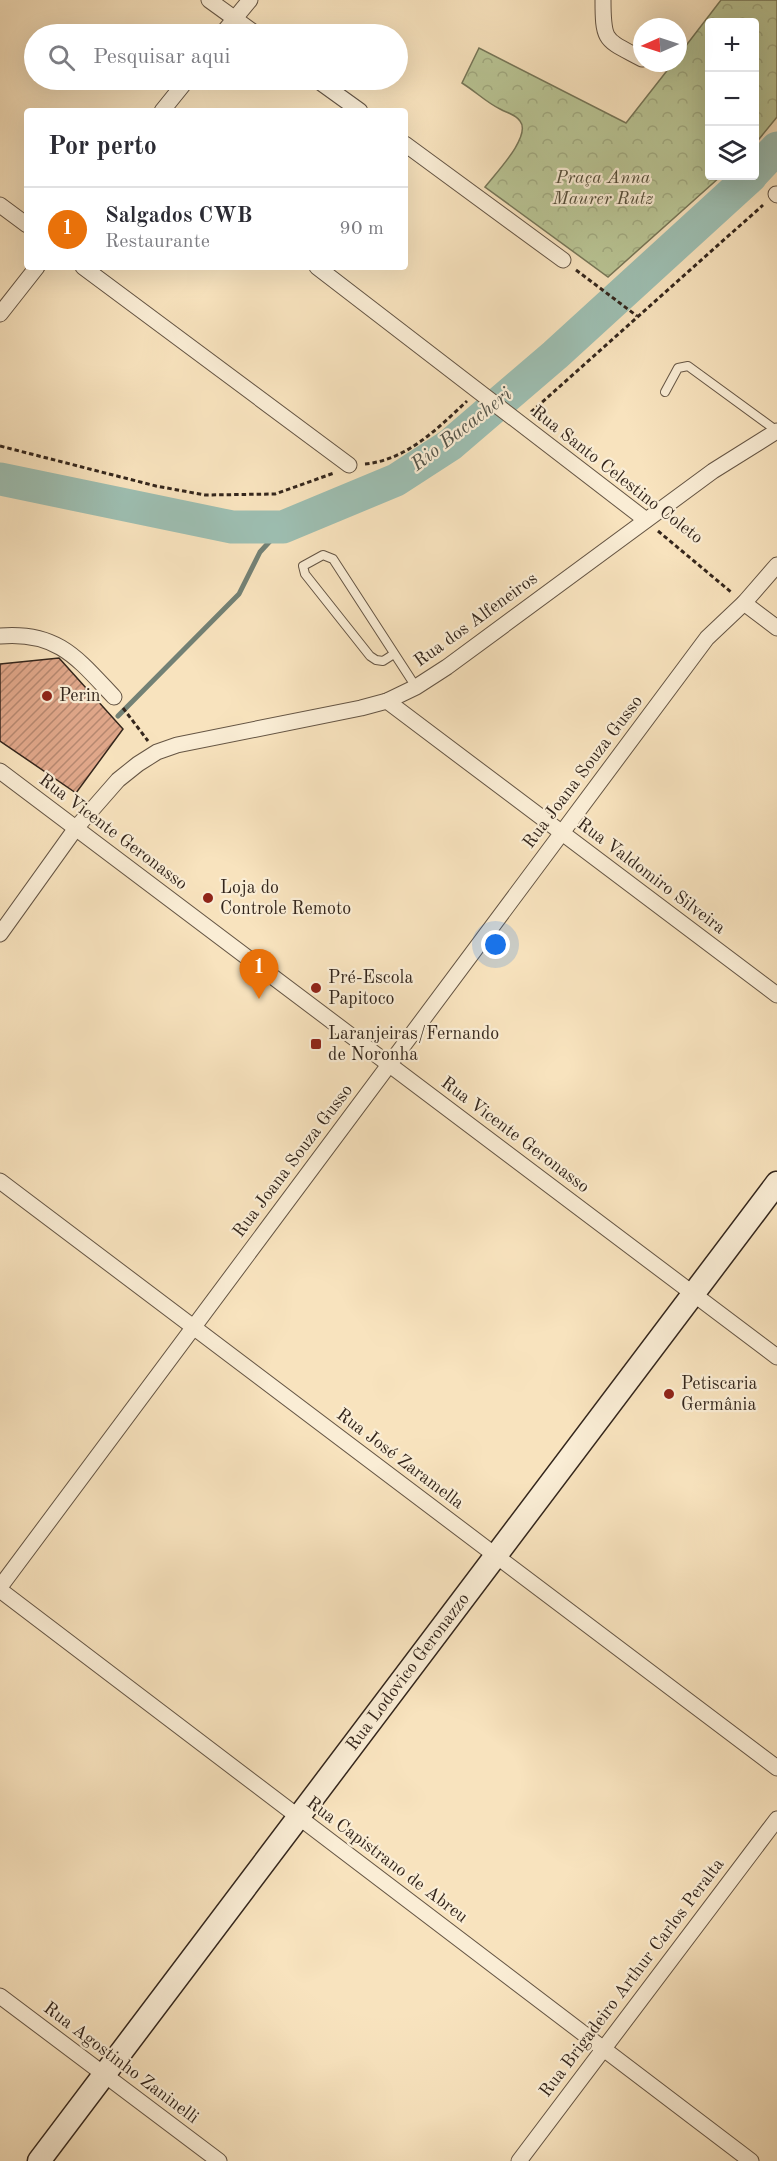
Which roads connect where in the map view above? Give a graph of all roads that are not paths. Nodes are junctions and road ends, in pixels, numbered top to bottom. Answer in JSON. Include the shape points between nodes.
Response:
{"nodes":[{"id":1,"x":209,"y":0,"type":"edge"},
{"id":2,"x":250,"y":0,"type":"edge"},
{"id":3,"x":603,"y":0,"type":"edge"},
{"id":4,"x":235,"y":19,"type":"junction"},
{"id":5,"x":231,"y":24,"type":"edge"},
{"id":6,"x":242,"y":24,"type":"edge"},
{"id":7,"x":633,"y":54,"type":"edge"},
{"id":8,"x":179,"y":90,"type":"edge"},
{"id":9,"x":331,"y":90,"type":"edge"},
{"id":10,"x":164,"y":108,"type":"edge"},
{"id":11,"x":356,"y":108,"type":"edge"},
{"id":12,"x":408,"y":146,"type":"edge"},
{"id":13,"x":0,"y":205,"type":"edge"},
{"id":14,"x":24,"y":223,"type":"edge"},
{"id":15,"x":563,"y":260,"type":"road end"},
{"id":16,"x":35,"y":270,"type":"edge"},
{"id":17,"x":87,"y":270,"type":"edge"},
{"id":18,"x":321,"y":270,"type":"edge"},
{"id":19,"x":0,"y":314,"type":"edge"},
{"id":20,"x":665,"y":392,"type":"dead end"},
{"id":21,"x":777,"y":431,"type":"edge"},
{"id":22,"x":349,"y":465,"type":"road end"},
{"id":23,"x":646,"y":520,"type":"junction"},
{"id":24,"x":777,"y":566,"type":"edge"},
{"id":25,"x":744,"y":603,"type":"junction"},
{"id":26,"x":777,"y":628,"type":"edge"},
{"id":27,"x":0,"y":636,"type":"edge"},
{"id":28,"x":394,"y":654,"type":"junction"},
{"id":29,"x":416,"y":687,"type":"junction"},
{"id":30,"x":114,"y":698,"type":"dead end"},
{"id":31,"x":387,"y":701,"type":"junction"},
{"id":32,"x":0,"y":771,"type":"edge"},
{"id":33,"x":76,"y":828,"type":"junction"},
{"id":34,"x":562,"y":832,"type":"junction"},
{"id":35,"x":0,"y":934,"type":"edge"},
{"id":36,"x":777,"y":995,"type":"edge"},
{"id":37,"x":389,"y":1064,"type":"junction"},
{"id":38,"x":0,"y":1181,"type":"edge"},
{"id":39,"x":777,"y":1183,"type":"edge"},
{"id":40,"x":693,"y":1294,"type":"junction"},
{"id":41,"x":194,"y":1327,"type":"junction"},
{"id":42,"x":777,"y":1357,"type":"edge"},
{"id":43,"x":496,"y":1555,"type":"junction"},
{"id":44,"x":0,"y":1589,"type":"edge"},
{"id":45,"x":777,"y":1767,"type":"edge"},
{"id":46,"x":298,"y":1817,"type":"junction"},
{"id":47,"x":777,"y":1819,"type":"edge"},
{"id":48,"x":0,"y":1996,"type":"edge"},
{"id":49,"x":603,"y":2049,"type":"junction"},
{"id":50,"x":104,"y":2074,"type":"junction"},
{"id":51,"x":39,"y":2161,"type":"edge"},
{"id":52,"x":219,"y":2161,"type":"edge"},
{"id":53,"x":519,"y":2161,"type":"edge"},
{"id":54,"x":751,"y":2161,"type":"edge"}],
"edges":[{"from":1,"to":4,"type":"street"},
{"from":2,"to":4,"type":"street"},
{"from":3,"to":7,"type":"street","via":[[606,37]]},
{"from":4,"to":5,"type":"street"},
{"from":4,"to":6,"type":"street"},
{"from":8,"to":10,"type":"street"},
{"from":9,"to":11,"type":"street"},
{"from":12,"to":15,"type":"street"},
{"from":13,"to":14,"type":"street"},
{"from":16,"to":19,"type":"street"},
{"from":17,"to":22,"type":"street"},
{"from":18,"to":23,"type":"street","name":"Rua Santo Celestino Coleto"},
{"from":20,"to":21,"type":"lane","via":[[678,368],[688,366]]},
{"from":21,"to":23,"type":"street","name":"Rua dos Alfeneiros"},
{"from":23,"to":29,"type":"street","name":"Rua dos Alfeneiros"},
{"from":24,"to":25,"type":"street","name":"Rua Joana Souza Gusso"},
{"from":25,"to":26,"type":"street"},
{"from":25,"to":34,"type":"street","name":"Rua Joana Souza Gusso","via":[[707,638]]},
{"from":27,"to":30,"type":"street","via":[[34,637],[56,643],[86,667]]},
{"from":28,"to":28,"type":"lane","via":[[383,661],[370,656],[305,574],[303,566],[323,555],[333,559]]},
{"from":28,"to":29,"type":"lane"},
{"from":29,"to":31,"type":"street","name":"Rua dos Alfeneiros"},
{"from":31,"to":33,"type":"street","name":"Rua dos Alfeneiros","via":[[157,752],[118,780]]},
{"from":31,"to":34,"type":"street","name":"Rua Valdomiro Silveira"},
{"from":32,"to":33,"type":"street","name":"Rua Vicente Geronasso"},
{"from":33,"to":35,"type":"street","name":"Rua dos Alfeneiros"},
{"from":33,"to":37,"type":"street","name":"Rua Vicente Geronasso"},
{"from":34,"to":36,"type":"street","name":"Rua Valdomiro Silveira"},
{"from":34,"to":37,"type":"street","name":"Rua Joana Souza Gusso"},
{"from":37,"to":40,"type":"street","name":"Rua Vicente Geronasso"},
{"from":37,"to":41,"type":"street","name":"Rua Joana Souza Gusso"},
{"from":38,"to":41,"type":"street","name":"Rua José Zaramella"},
{"from":39,"to":40,"type":"main road","name":"Rua Lodovico Geronazzo"},
{"from":40,"to":42,"type":"street","name":"Rua Vicente Geronasso"},
{"from":40,"to":43,"type":"main road","name":"Rua Lodovico Geronazzo"},
{"from":41,"to":43,"type":"street","name":"Rua José Zaramella"},
{"from":41,"to":44,"type":"street","name":"Rua Joana Souza Gusso"},
{"from":43,"to":45,"type":"street","name":"Rua José Zaramella"},
{"from":43,"to":46,"type":"main road","name":"Rua Lodovico Geronazzo"},
{"from":44,"to":46,"type":"street","name":"Rua Capistrano de Abreu"},
{"from":46,"to":49,"type":"street","name":"Rua Capistrano de Abreu"},
{"from":46,"to":50,"type":"main road","name":"Rua Lodovico Geronazzo"},
{"from":47,"to":49,"type":"street","name":"Rua Brigadeiro Arthur Carlos Peralta"},
{"from":48,"to":50,"type":"street","name":"Rua Agostinho Zaninelli"},
{"from":49,"to":53,"type":"street","name":"Rua Brigadeiro Arthur Carlos Peralta"},
{"from":49,"to":54,"type":"street","name":"Rua Capistrano de Abreu"},
{"from":50,"to":51,"type":"main road","name":"Rua Lodovico Geronazzo"},
{"from":50,"to":52,"type":"street","name":"Rua Agostinho Zaninelli"}]}
